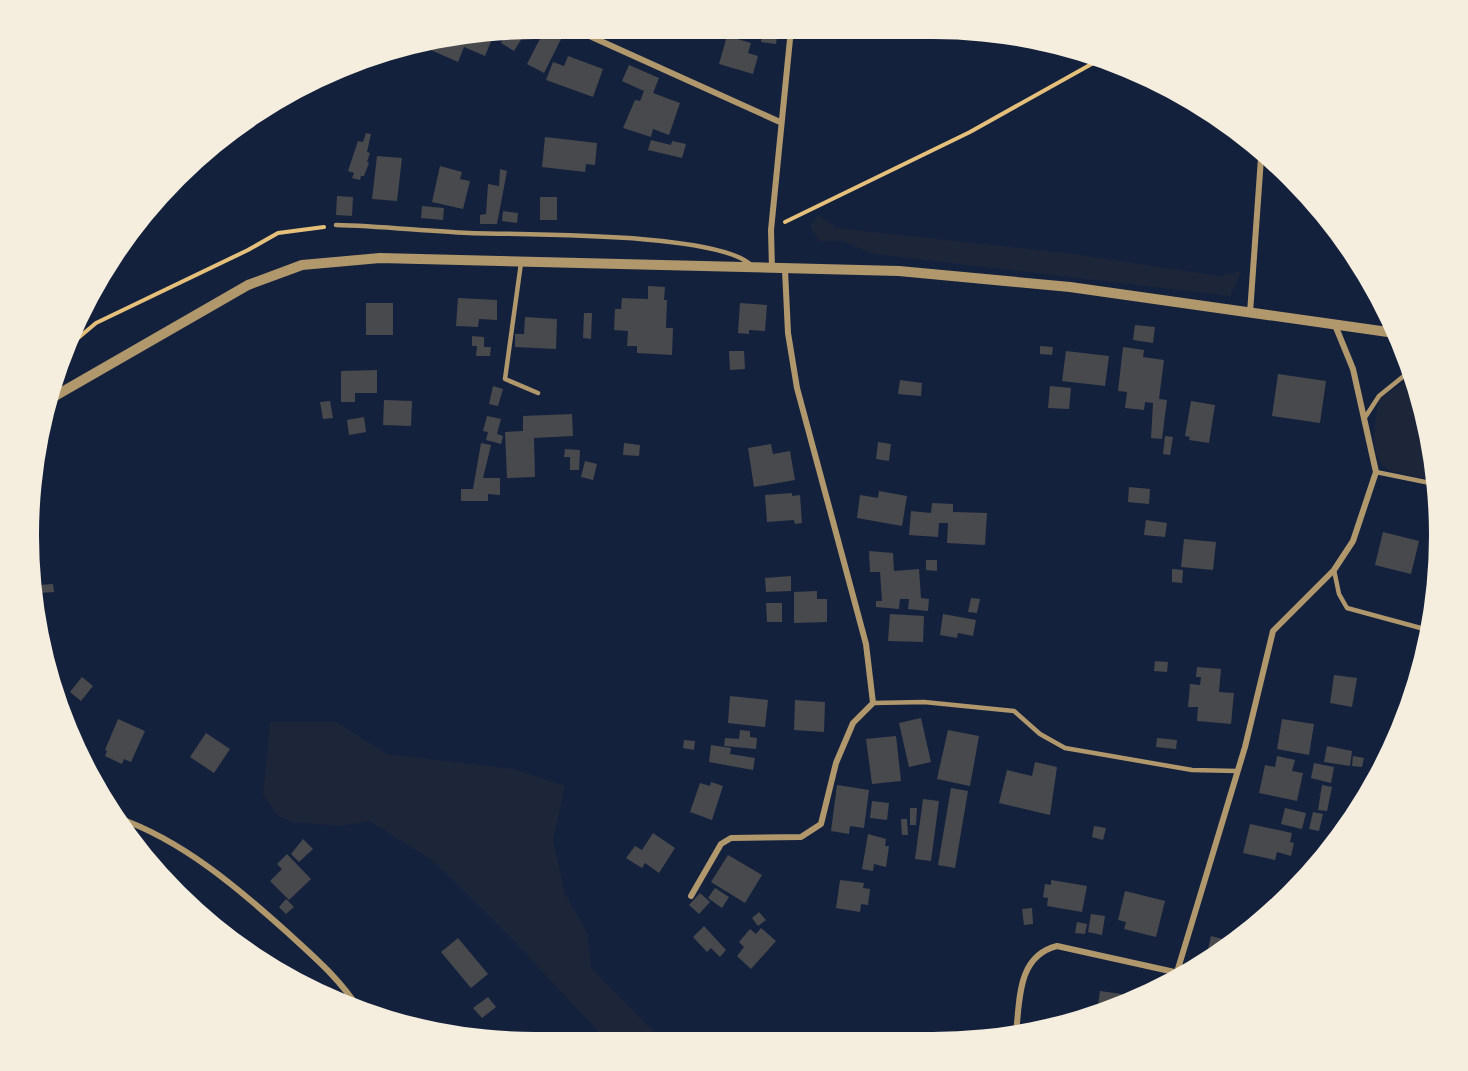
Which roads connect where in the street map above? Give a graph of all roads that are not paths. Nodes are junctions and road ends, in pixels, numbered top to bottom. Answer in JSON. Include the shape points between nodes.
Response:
{"nodes":[{"id":1,"x":598,"y":39,"type":"edge"},
{"id":2,"x":790,"y":39,"type":"edge"},
{"id":3,"x":780,"y":122,"type":"junction"},
{"id":4,"x":1261,"y":163,"type":"edge"},
{"id":5,"x":336,"y":225,"type":"road end"},
{"id":6,"x":521,"y":260,"type":"junction"},
{"id":7,"x":755,"y":269,"type":"junction"},
{"id":8,"x":772,"y":270,"type":"junction"},
{"id":9,"x":785,"y":270,"type":"junction"},
{"id":10,"x":1250,"y":314,"type":"junction"},
{"id":11,"x":1335,"y":325,"type":"junction"},
{"id":12,"x":1385,"y":332,"type":"edge"},
{"id":13,"x":1403,"y":377,"type":"edge"},
{"id":14,"x":60,"y":393,"type":"edge"},
{"id":15,"x":538,"y":393,"type":"dead end"},
{"id":16,"x":1366,"y":416,"type":"junction"},
{"id":17,"x":1376,"y":472,"type":"junction"},
{"id":18,"x":1426,"y":482,"type":"edge"},
{"id":19,"x":1334,"y":570,"type":"junction"},
{"id":20,"x":1420,"y":628,"type":"edge"},
{"id":21,"x":873,"y":703,"type":"junction"},
{"id":22,"x":1237,"y":771,"type":"junction"},
{"id":23,"x":131,"y":823,"type":"edge"},
{"id":24,"x":691,"y":896,"type":"dead end"},
{"id":25,"x":1181,"y":965,"type":"edge"},
{"id":26,"x":1170,"y":971,"type":"edge"},
{"id":27,"x":350,"y":996,"type":"edge"},
{"id":28,"x":1017,"y":1024,"type":"edge"}],
"edges":[{"from":1,"to":3,"type":"street"},
{"from":2,"to":3,"type":"street"},
{"from":3,"to":8,"type":"street","via":[[771,230]]},
{"from":4,"to":10,"type":"street"},
{"from":5,"to":7,"type":"lane","via":[[629,239],[713,247],[743,257]]},
{"from":6,"to":7,"type":"street"},
{"from":6,"to":14,"type":"street","via":[[380,258],[302,265],[248,285]]},
{"from":6,"to":15,"type":"lane","via":[[505,379]]},
{"from":7,"to":8,"type":"street"},
{"from":8,"to":9,"type":"street"},
{"from":9,"to":10,"type":"street","via":[[899,271],[1036,284]]},
{"from":9,"to":21,"type":"street","via":[[788,333],[797,388],[866,644]]},
{"from":10,"to":11,"type":"street"},
{"from":11,"to":12,"type":"street"},
{"from":11,"to":16,"type":"street"},
{"from":13,"to":16,"type":"lane","via":[[1379,396]]},
{"from":16,"to":17,"type":"street"},
{"from":17,"to":18,"type":"lane"},
{"from":17,"to":19,"type":"street","via":[[1353,541]]},
{"from":19,"to":20,"type":"lane","via":[[1339,594],[1347,608]]},
{"from":19,"to":22,"type":"street","via":[[1273,631]]},
{"from":21,"to":22,"type":"lane","via":[[924,702],[1014,711],[1040,734],[1065,748],[1192,770]]},
{"from":21,"to":24,"type":"street","via":[[853,723],[836,763],[821,824],[801,837],[731,838],[722,844]]},
{"from":22,"to":25,"type":"street"},
{"from":23,"to":27,"type":"street","via":[[216,871],[340,981]]},
{"from":26,"to":28,"type":"street","via":[[1057,946],[1049,948],[1034,957],[1024,973]]}]}
